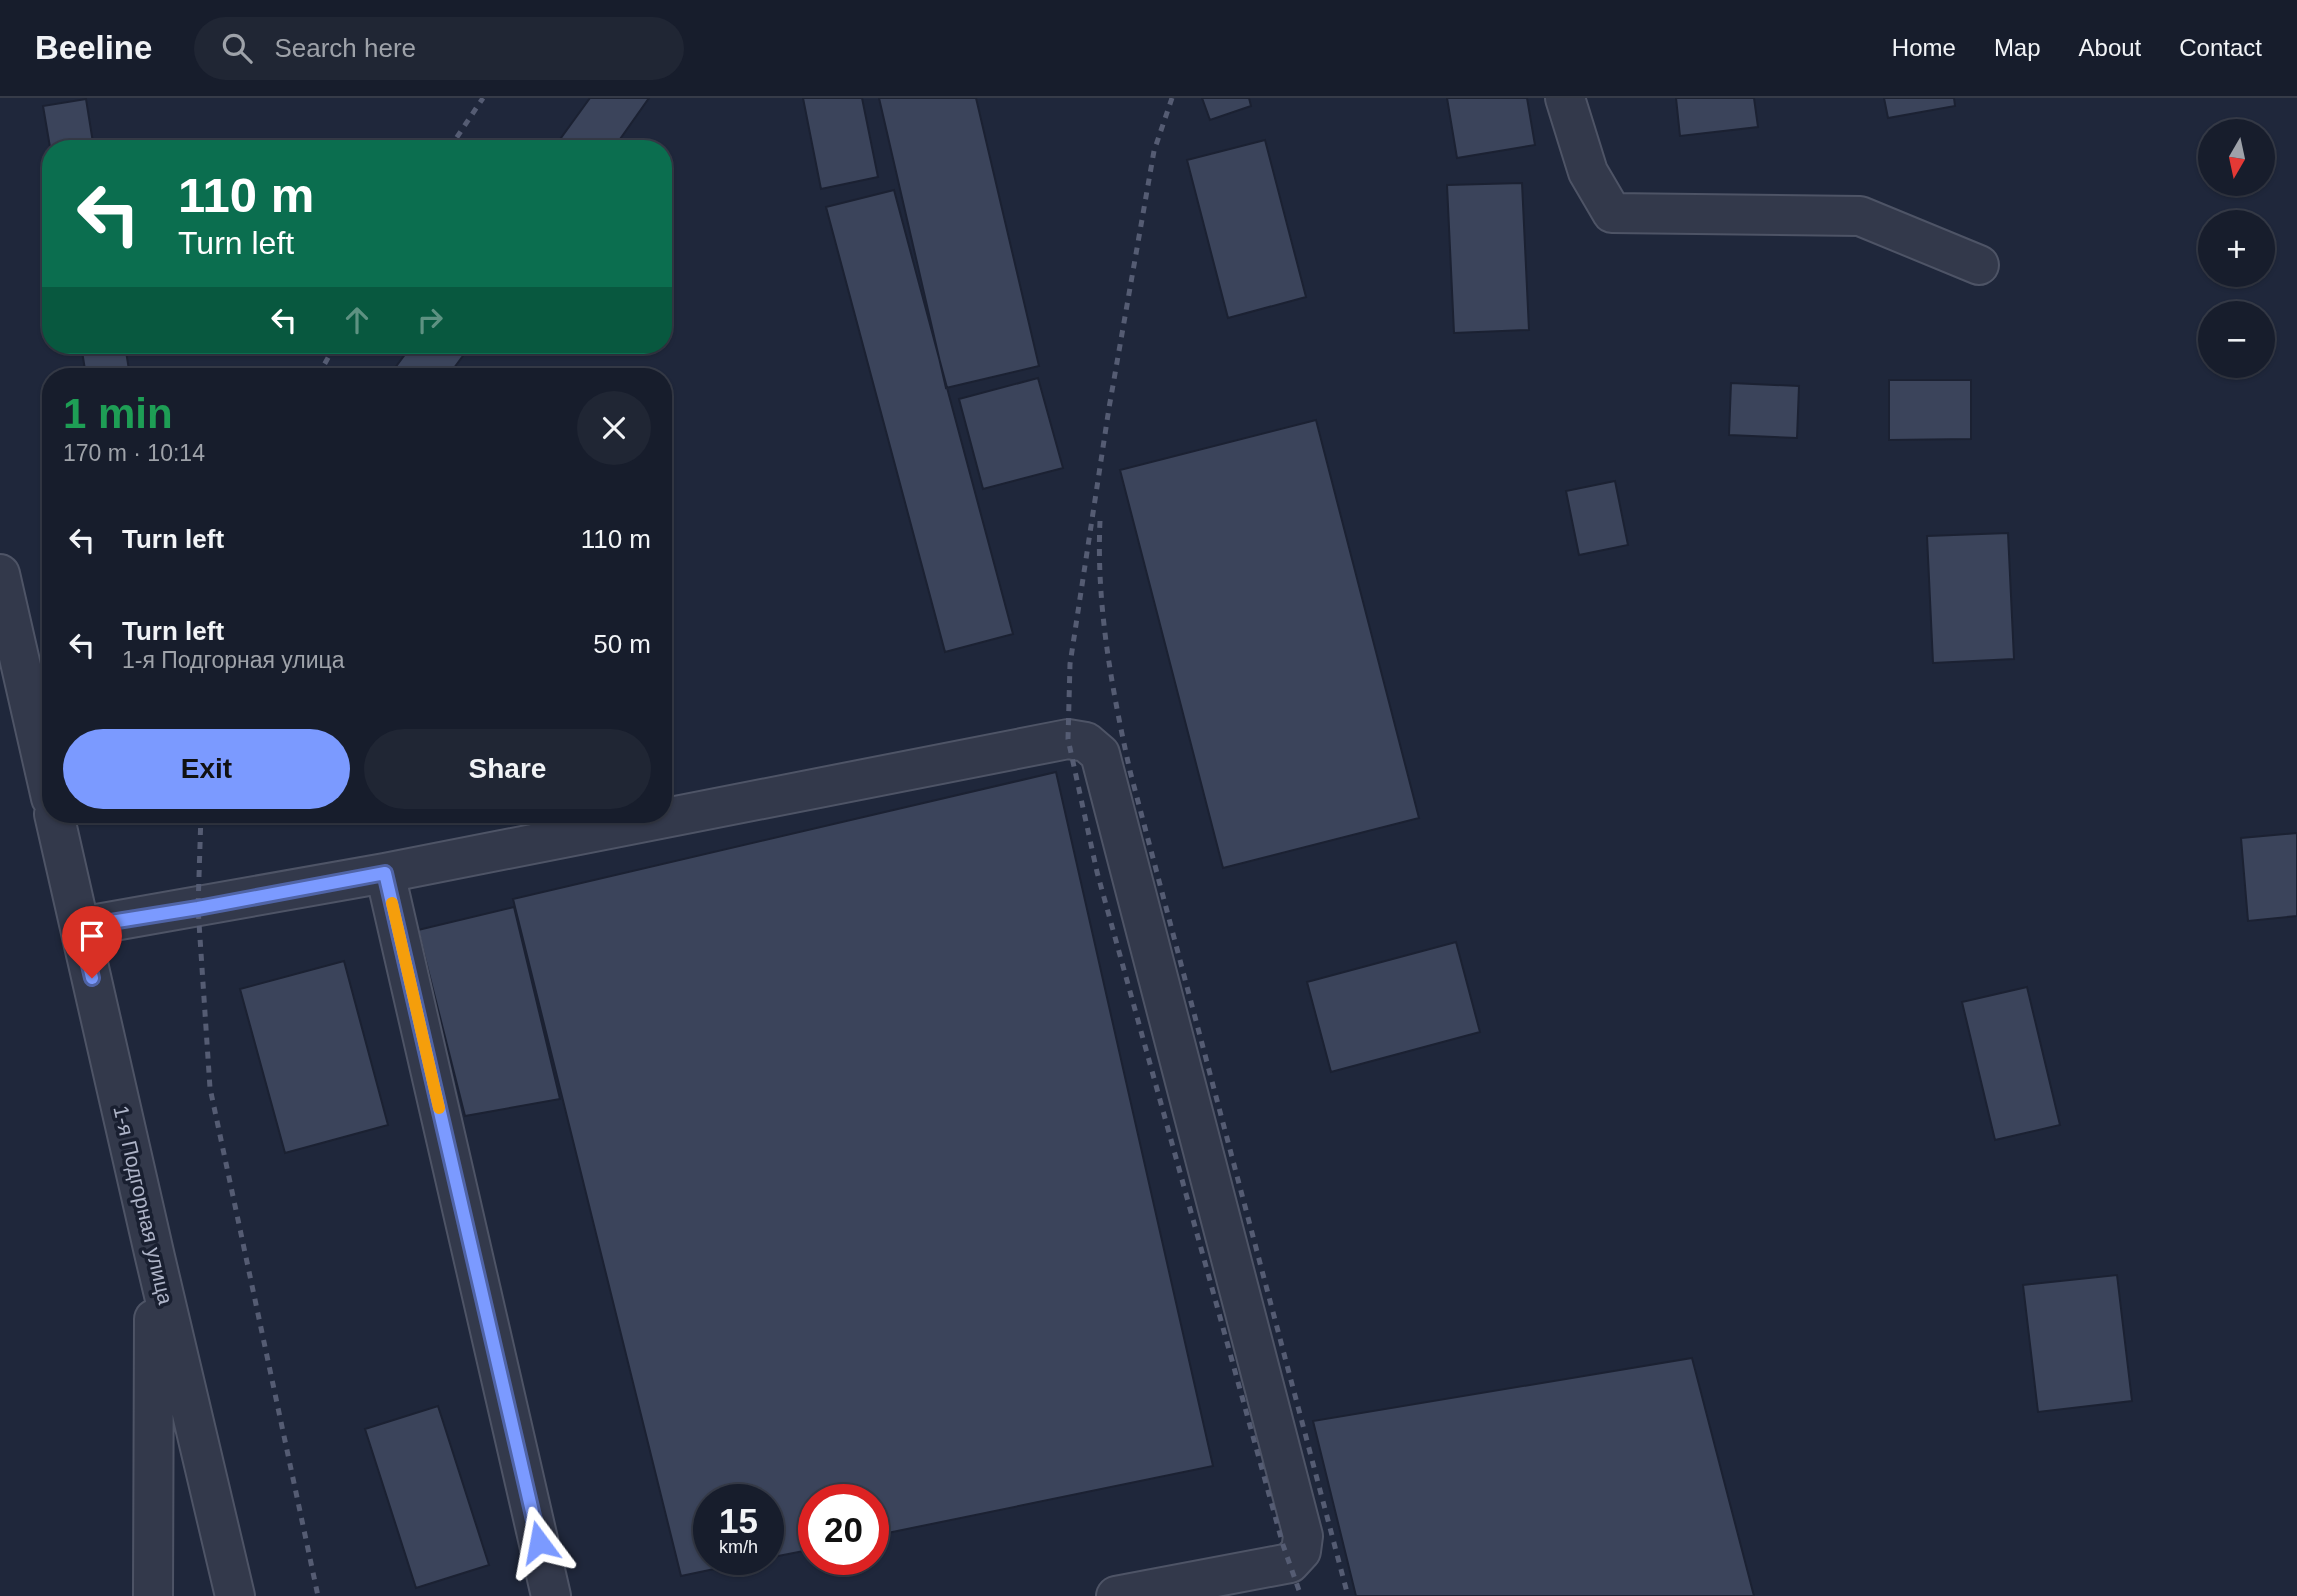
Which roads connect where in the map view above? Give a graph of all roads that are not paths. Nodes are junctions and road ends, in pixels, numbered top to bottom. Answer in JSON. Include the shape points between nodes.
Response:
{"nodes":[{"id":1,"x":1565,"y":98,"type":"edge"},
{"id":2,"x":1979,"y":265,"type":"dead end"},
{"id":3,"x":0,"y":574,"type":"edge"},
{"id":4,"x":11,"y":670,"type":"edge"},
{"id":5,"x":42,"y":768,"type":"edge"},
{"id":6,"x":672,"y":817,"type":"edge"},
{"id":7,"x":56,"y":823,"type":"edge"},
{"id":8,"x":642,"y":823,"type":"edge"},
{"id":9,"x":385,"y":873,"type":"junction"},
{"id":10,"x":80,"y":927,"type":"junction"},
{"id":11,"x":155,"y":1257,"type":"junction"},
{"id":12,"x":153,"y":1596,"type":"edge"},
{"id":13,"x":235,"y":1596,"type":"edge"},
{"id":14,"x":551,"y":1596,"type":"edge"},
{"id":15,"x":1116,"y":1596,"type":"edge"}],
"edges":[{"from":1,"to":2,"type":"street","via":[[1588,172],[1612,213],[1860,216]]},
{"from":3,"to":4,"type":"street"},
{"from":4,"to":5,"type":"street"},
{"from":6,"to":15,"type":"street","via":[[1068,740],[1086,742],[1100,754],[1303,1536],[1301,1551],[1290,1563]]},
{"from":7,"to":10,"type":"street","name":"1-я Подгорная улица"},
{"from":8,"to":9,"type":"street"},
{"from":9,"to":10,"type":"street"},
{"from":9,"to":14,"type":"street"},
{"from":10,"to":11,"type":"street","name":"1-я Подгорная улица"},
{"from":11,"to":12,"type":"street"},
{"from":11,"to":13,"type":"street","name":"1-я Подгорная улица"}]}
